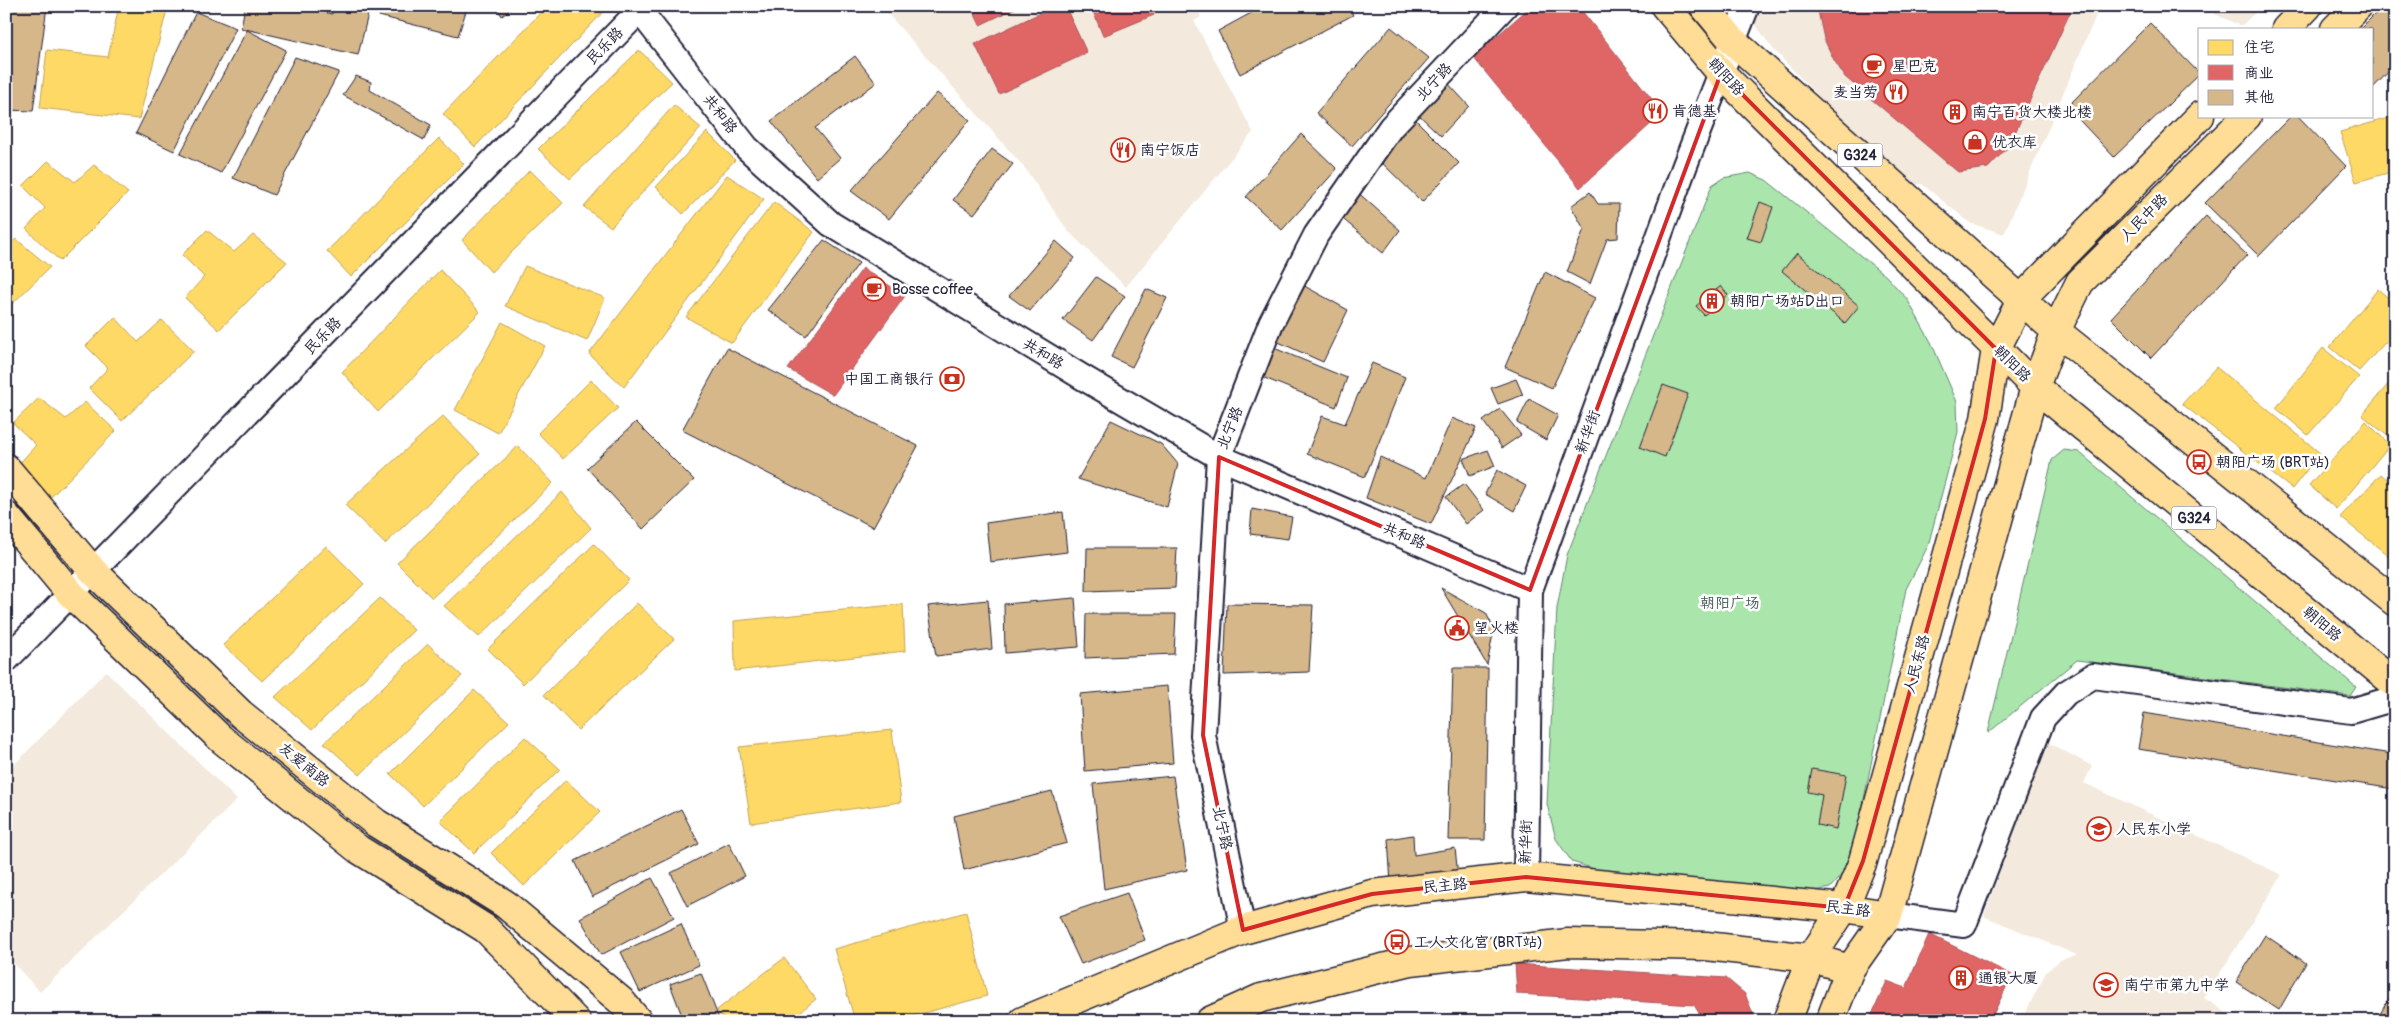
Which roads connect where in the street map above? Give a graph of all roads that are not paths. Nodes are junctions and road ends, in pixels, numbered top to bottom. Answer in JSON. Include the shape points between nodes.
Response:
{"nodes":[{"id":1,"x":1505,"y":6,"type":"edge"},
{"id":2,"x":1665,"y":6,"type":"edge"},
{"id":3,"x":1704,"y":6,"type":"edge"},
{"id":4,"x":1747,"y":6,"type":"edge"},
{"id":5,"x":2308,"y":6,"type":"edge"},
{"id":6,"x":2358,"y":6,"type":"edge"},
{"id":7,"x":638,"y":9,"type":"edge"},
{"id":8,"x":2287,"y":28,"type":"edge"},
{"id":9,"x":2336,"y":28,"type":"edge"},
{"id":10,"x":1733,"y":41,"type":"junction"},
{"id":11,"x":1721,"y":73,"type":"junction"},
{"id":12,"x":2198,"y":118,"type":"edge"},
{"id":13,"x":2245,"y":118,"type":"edge"},
{"id":14,"x":2022,"y":298,"type":"junction"},
{"id":15,"x":2056,"y":331,"type":"junction"},
{"id":16,"x":1996,"y":349,"type":"junction"},
{"id":17,"x":2035,"y":386,"type":"junction"},
{"id":18,"x":1219,"y":457,"type":"junction"},
{"id":19,"x":6,"y":468,"type":"edge"},
{"id":20,"x":6,"y":516,"type":"edge"},
{"id":21,"x":93,"y":571,"type":"junction"},
{"id":22,"x":1530,"y":590,"type":"junction"},
{"id":23,"x":71,"y":594,"type":"junction"},
{"id":24,"x":2395,"y":602,"type":"edge"},
{"id":25,"x":6,"y":660,"type":"edge"},
{"id":26,"x":2395,"y":684,"type":"edge"},
{"id":27,"x":2395,"y":698,"type":"edge"},
{"id":28,"x":1526,"y":877,"type":"junction"},
{"id":29,"x":1844,"y":908,"type":"junction"},
{"id":30,"x":1888,"y":915,"type":"junction"},
{"id":31,"x":1243,"y":930,"type":"junction"},
{"id":32,"x":1811,"y":958,"type":"junction"},
{"id":33,"x":1850,"y":969,"type":"junction"},
{"id":34,"x":576,"y":1021,"type":"edge"},
{"id":35,"x":638,"y":1021,"type":"edge"},
{"id":36,"x":1023,"y":1021,"type":"edge"},
{"id":37,"x":1210,"y":1021,"type":"edge"},
{"id":38,"x":1787,"y":1021,"type":"edge"},
{"id":39,"x":1830,"y":1021,"type":"edge"}],
"edges":[{"from":1,"to":18,"type":"street","name":"北宁路","via":[[1391,127],[1316,234],[1271,323]]},
{"from":2,"to":11,"type":"main road","name":"朝阳路","number":"G324"},
{"from":3,"to":10,"type":"main road","name":"朝阳路","number":"G324"},
{"from":4,"to":10,"type":"street","name":"新华街"},
{"from":5,"to":8,"type":"main road"},
{"from":6,"to":9,"type":"main road"},
{"from":7,"to":18,"type":"street","name":"共和路","via":[[747,148],[831,224]]},
{"from":7,"to":21,"type":"street","name":"民乐路"},
{"from":10,"to":11,"type":"street","name":"新华街"},
{"from":10,"to":14,"type":"main road","name":"朝阳路","number":"G324"},
{"from":11,"to":16,"type":"main road","name":"朝阳路","number":"G324"},
{"from":11,"to":22,"type":"street","name":"新华街"},
{"from":12,"to":14,"type":"main road"},
{"from":13,"to":15,"type":"main road","name":"人民中路","via":[[2080,282]]},
{"from":14,"to":15,"type":"main road","name":"朝阳路","number":"G324"},
{"from":14,"to":16,"type":"main road","name":"人民东路"},
{"from":15,"to":17,"type":"main road"},
{"from":15,"to":24,"type":"main road","name":"朝阳路","number":"G324"},
{"from":16,"to":17,"type":"main road","name":"朝阳路","number":"G324"},
{"from":16,"to":29,"type":"main road","name":"人民东路","via":[[1982,428],[1863,861]]},
{"from":17,"to":26,"type":"main road","name":"朝阳路","number":"G324"},
{"from":17,"to":30,"type":"main road"},
{"from":18,"to":22,"type":"street","name":"共和路"},
{"from":18,"to":31,"type":"street","name":"北宁路","via":[[1203,735]]},
{"from":19,"to":21,"type":"main road","name":"友爱南路"},
{"from":20,"to":23,"type":"main road","name":"友爱南路"},
{"from":21,"to":23,"type":"street","name":"民乐路"},
{"from":21,"to":35,"type":"main road","name":"友爱南路","via":[[241,714],[376,823],[505,904],[621,1001]]},
{"from":22,"to":28,"type":"street","name":"新华街"},
{"from":23,"to":25,"type":"street","name":"民乐路"},
{"from":23,"to":34,"type":"main road","name":"友爱南路","via":[[220,738],[358,849],[486,929]]},
{"from":27,"to":30,"type":"street","via":[[2351,711],[2092,676],[2066,693],[2043,718],[1964,925]]},
{"from":28,"to":29,"type":"main road","name":"民主路"},
{"from":28,"to":31,"type":"main road","name":"民主路","via":[[1372,894]]},
{"from":29,"to":30,"type":"main road","name":"民主路"},
{"from":29,"to":32,"type":"main road","name":"人民东路"},
{"from":30,"to":33,"type":"main road"},
{"from":31,"to":36,"type":"main road","name":"民主路"},
{"from":32,"to":33,"type":"main road"},
{"from":32,"to":37,"type":"main road","via":[[1706,946],[1568,943],[1411,961],[1261,998]]},
{"from":32,"to":38,"type":"main road","name":"人民东路"},
{"from":33,"to":39,"type":"main road"}]}
